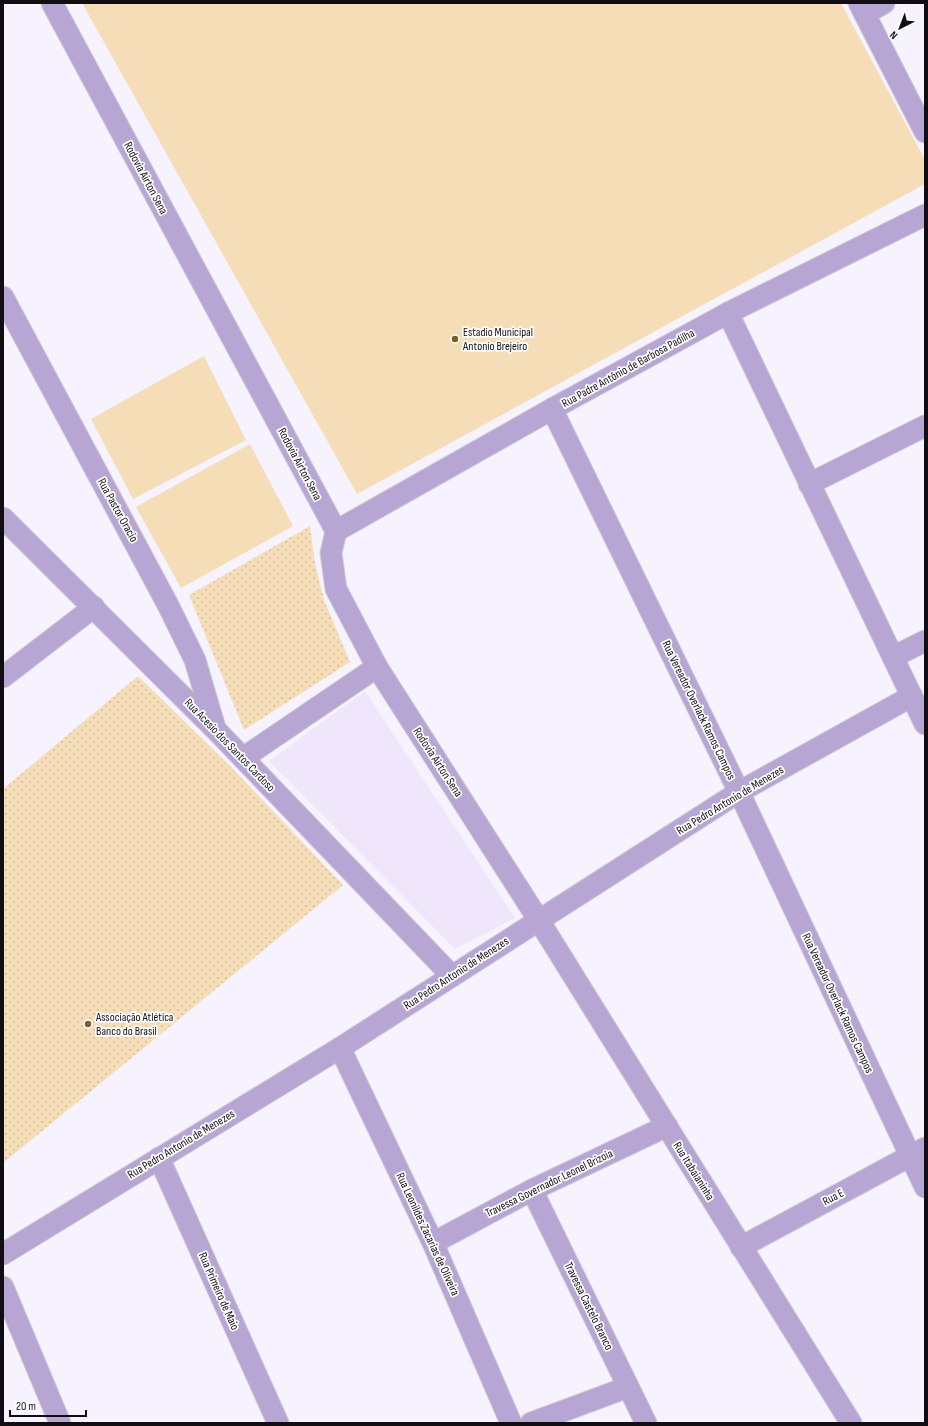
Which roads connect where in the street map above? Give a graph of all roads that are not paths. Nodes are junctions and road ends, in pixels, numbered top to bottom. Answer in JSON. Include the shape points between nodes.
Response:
{"nodes":[{"id":1,"x":52,"y":3,"type":"edge"},
{"id":2,"x":884,"y":3,"type":"edge"},
{"id":3,"x":862,"y":9,"type":"edge"},
{"id":4,"x":925,"y":132,"type":"edge"},
{"id":5,"x":925,"y":215,"type":"edge"},
{"id":6,"x":3,"y":298,"type":"edge"},
{"id":7,"x":728,"y":313,"type":"junction"},
{"id":8,"x":552,"y":409,"type":"junction"},
{"id":9,"x":925,"y":426,"type":"edge"},
{"id":10,"x":809,"y":484,"type":"junction"},
{"id":11,"x":3,"y":518,"type":"edge"},
{"id":12,"x":336,"y":531,"type":"junction"},
{"id":13,"x":94,"y":607,"type":"junction"},
{"id":14,"x":925,"y":641,"type":"edge"},
{"id":15,"x":893,"y":657,"type":"junction"},
{"id":16,"x":377,"y":667,"type":"junction"},
{"id":17,"x":3,"y":677,"type":"edge"},
{"id":18,"x":912,"y":696,"type":"junction"},
{"id":19,"x":925,"y":724,"type":"edge"},
{"id":20,"x":216,"y":730,"type":"junction"},
{"id":21,"x":243,"y":758,"type":"junction"},
{"id":22,"x":739,"y":792,"type":"junction"},
{"id":23,"x":538,"y":919,"type":"junction"},
{"id":24,"x":452,"y":976,"type":"junction"},
{"id":25,"x":340,"y":1048,"type":"junction"},
{"id":26,"x":666,"y":1126,"type":"junction"},
{"id":27,"x":918,"y":1152,"type":"edge"},
{"id":28,"x":159,"y":1158,"type":"junction"},
{"id":29,"x":925,"y":1186,"type":"edge"},
{"id":30,"x":532,"y":1190,"type":"junction"},
{"id":31,"x":433,"y":1243,"type":"junction"},
{"id":32,"x":741,"y":1247,"type":"junction"},
{"id":33,"x":3,"y":1254,"type":"edge"},
{"id":34,"x":3,"y":1287,"type":"edge"},
{"id":35,"x":628,"y":1387,"type":"junction"},
{"id":36,"x":60,"y":1423,"type":"edge"},
{"id":37,"x":278,"y":1423,"type":"edge"},
{"id":38,"x":511,"y":1423,"type":"edge"},
{"id":39,"x":531,"y":1423,"type":"edge"},
{"id":40,"x":646,"y":1423,"type":"edge"},
{"id":41,"x":851,"y":1423,"type":"edge"}],
"edges":[{"from":1,"to":12,"type":"street","name":"Rodovia Airton Sena"},
{"from":2,"to":3,"type":"street"},
{"from":3,"to":4,"type":"street"},
{"from":5,"to":7,"type":"street","name":"Rua Padre Antônio de Barbosa Padilha"},
{"from":6,"to":20,"type":"street","name":"Rua Pastor Oracio","via":[[168,605],[195,660]]},
{"from":7,"to":8,"type":"street","name":"Rua Padre Antônio de Barbosa Padilha"},
{"from":7,"to":10,"type":"street"},
{"from":8,"to":12,"type":"street","name":"Rua Padre Antônio de Barbosa Padilha"},
{"from":8,"to":22,"type":"street","name":"Rua Vereador Overlack Ramos Campos"},
{"from":9,"to":10,"type":"street"},
{"from":10,"to":15,"type":"street"},
{"from":11,"to":13,"type":"street","name":"Rua Acesio dos Santos Cardoso"},
{"from":12,"to":16,"type":"street","name":"Rodovia Airton Sena","via":[[331,553],[336,589]]},
{"from":13,"to":17,"type":"street"},
{"from":13,"to":20,"type":"street","name":"Rua Acesio dos Santos Cardoso"},
{"from":14,"to":15,"type":"street"},
{"from":15,"to":18,"type":"street"},
{"from":16,"to":21,"type":"street"},
{"from":16,"to":23,"type":"street","name":"Rodovia Airton Sena"},
{"from":18,"to":19,"type":"street"},
{"from":18,"to":22,"type":"street","name":"Rua Pedro Antonio de Menezes"},
{"from":20,"to":21,"type":"street","name":"Rua Acesio dos Santos Cardoso"},
{"from":21,"to":24,"type":"street","name":"Rua Acesio dos Santos Cardoso"},
{"from":22,"to":23,"type":"street","name":"Rua Pedro Antonio de Menezes"},
{"from":22,"to":27,"type":"street","name":"Rua Vereador Overlack Ramos Campos"},
{"from":23,"to":24,"type":"street","name":"Rua Pedro Antonio de Menezes"},
{"from":23,"to":26,"type":"street","name":"Rua Itabaianinha"},
{"from":24,"to":25,"type":"street","name":"Rua Pedro Antonio de Menezes"},
{"from":25,"to":28,"type":"street","name":"Rua Pedro Antonio de Menezes"},
{"from":25,"to":31,"type":"street","name":"Rua Leonildes Zacarias de Oliveira"},
{"from":26,"to":30,"type":"street","name":"Travessa Governador Leonel Brizoia"},
{"from":26,"to":32,"type":"street","name":"Rua Itabaianinha"},
{"from":27,"to":29,"type":"street","name":"Rua Vereador Overlack Ramos Campos"},
{"from":27,"to":32,"type":"street","name":"Rua E"},
{"from":28,"to":33,"type":"street","name":"Rua Pedro Antonio de Menezes"},
{"from":28,"to":37,"type":"street","name":"Rua Primeiro de Maio"},
{"from":30,"to":31,"type":"street","name":"Travessa Governador Leonel Brizoia"},
{"from":30,"to":35,"type":"street","name":"Travessa Castelo Branco"},
{"from":31,"to":38,"type":"street","name":"Rua Leonildes Zacarias de Oliveira"},
{"from":32,"to":41,"type":"street","name":"Rua Itabaianinha"},
{"from":34,"to":36,"type":"street"},
{"from":35,"to":39,"type":"street"},
{"from":35,"to":40,"type":"street","name":"Travessa Castelo Branco"}]}
